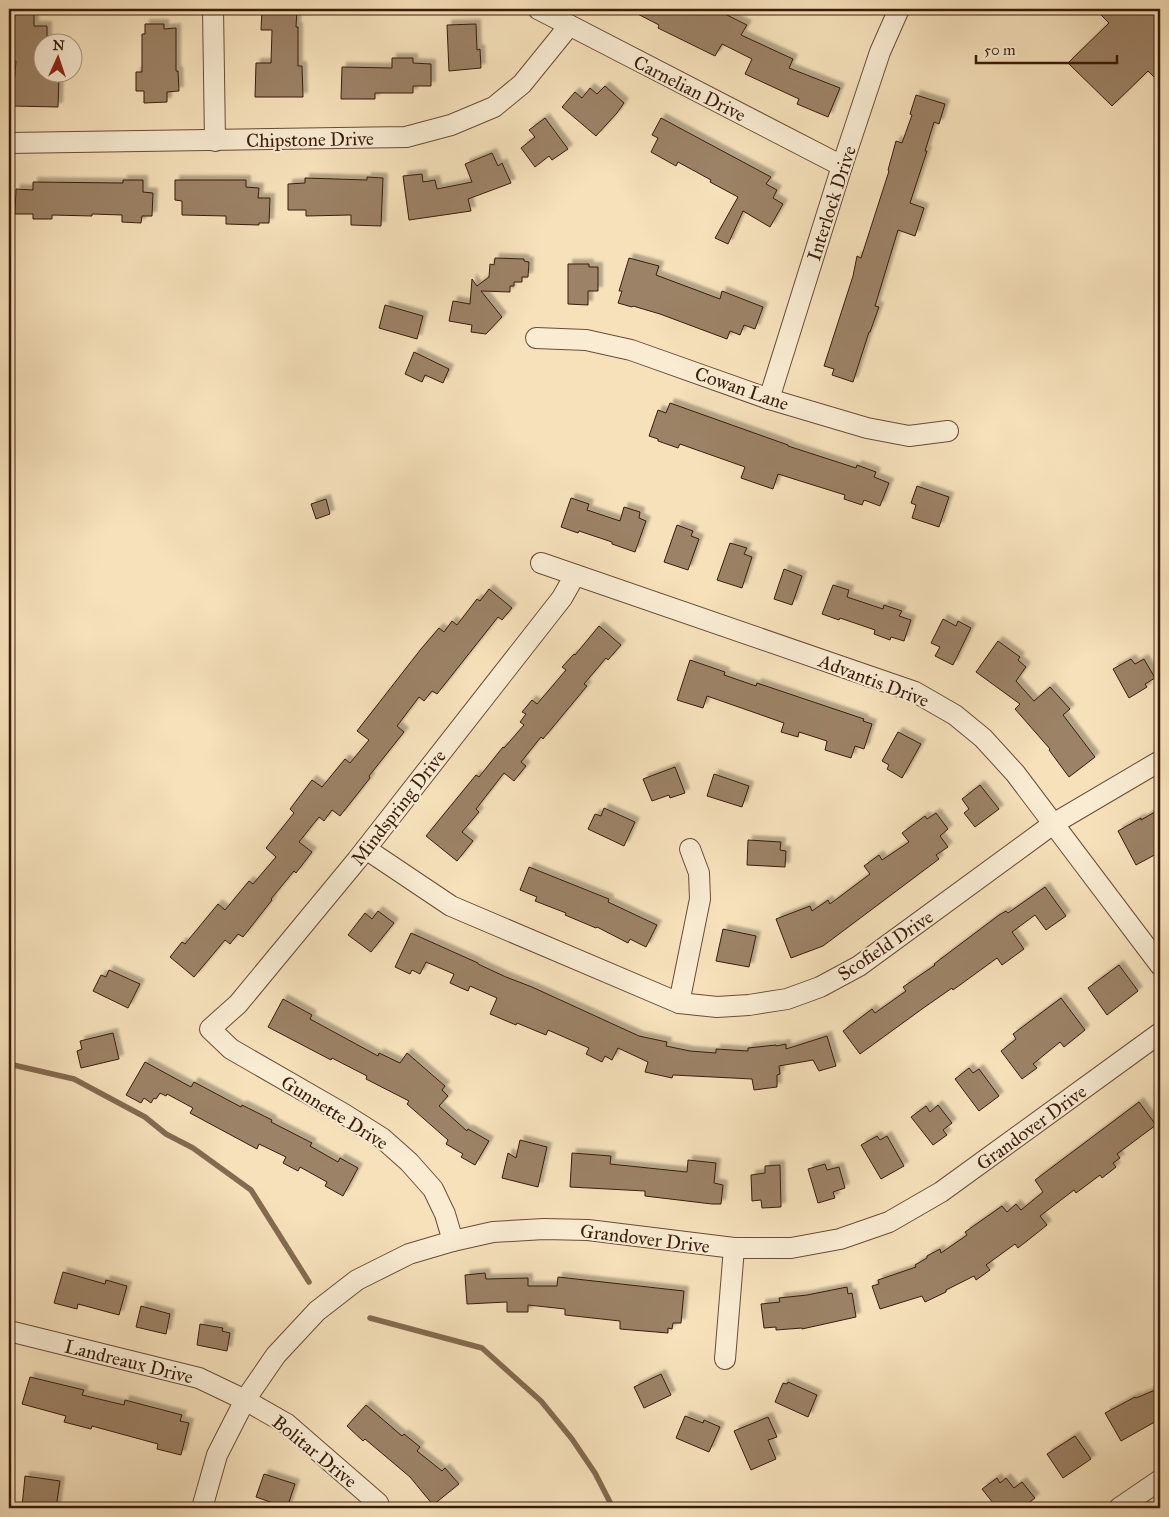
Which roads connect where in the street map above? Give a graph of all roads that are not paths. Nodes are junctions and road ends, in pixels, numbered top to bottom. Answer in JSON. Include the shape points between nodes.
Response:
{"nodes":[{"id":1,"x":213,"y":9,"type":"edge"},
{"id":2,"x":538,"y":9,"type":"edge"},
{"id":3,"x":899,"y":9,"type":"edge"},
{"id":4,"x":569,"y":26,"type":"junction"},
{"id":5,"x":216,"y":141,"type":"junction"},
{"id":6,"x":9,"y":143,"type":"edge"},
{"id":7,"x":842,"y":166,"type":"junction"},
{"id":8,"x":536,"y":338,"type":"dead end"},
{"id":9,"x":769,"y":398,"type":"junction"},
{"id":10,"x":948,"y":431,"type":"dead end"},
{"id":11,"x":541,"y":563,"type":"dead end"},
{"id":12,"x":575,"y":575,"type":"junction"},
{"id":13,"x":1160,"y":761,"type":"edge"},
{"id":14,"x":1053,"y":824,"type":"junction"},
{"id":15,"x":366,"y":849,"type":"junction"},
{"id":16,"x":690,"y":849,"type":"dead end"},
{"id":17,"x":1160,"y":966,"type":"edge"},
{"id":18,"x":679,"y":1003,"type":"junction"},
{"id":19,"x":210,"y":1029,"type":"joint"},
{"id":20,"x":1160,"y":1033,"type":"edge"},
{"id":21,"x":453,"y":1241,"type":"junction"},
{"id":22,"x":734,"y":1248,"type":"junction"},
{"id":23,"x":9,"y":1331,"type":"edge"},
{"id":24,"x":725,"y":1359,"type":"dead end"},
{"id":25,"x":245,"y":1400,"type":"junction"},
{"id":26,"x":1160,"y":1480,"type":"edge"},
{"id":27,"x":202,"y":1508,"type":"edge"},
{"id":28,"x":380,"y":1508,"type":"edge"},
{"id":29,"x":1119,"y":1508,"type":"edge"}],
"edges":[{"from":1,"to":5,"type":"street"},
{"from":2,"to":4,"type":"street","name":"Carnelian Drive"},
{"from":3,"to":7,"type":"street","name":"Interlock Drive","via":[[880,52]]},
{"from":4,"to":5,"type":"street","name":"Chipstone Drive","via":[[522,84],[494,107],[451,125],[406,137]]},
{"from":4,"to":7,"type":"street","name":"Carnelian Drive"},
{"from":5,"to":6,"type":"street","name":"Chipstone Drive"},
{"from":7,"to":9,"type":"street","name":"Interlock Drive"},
{"from":8,"to":9,"type":"street","name":"Cowan Lane","via":[[586,340],[631,350]]},
{"from":9,"to":10,"type":"street","name":"Cowan Lane","via":[[867,428],[909,436]]},
{"from":11,"to":12,"type":"street","name":"Advantis Drive"},
{"from":12,"to":14,"type":"street","name":"Advantis Drive","via":[[914,692],[955,715],[984,738]]},
{"from":12,"to":15,"type":"street","name":"Mindspring Drive","via":[[562,598]]},
{"from":13,"to":14,"type":"street","name":"Scofield Drive"},
{"from":14,"to":17,"type":"street","name":"Advantis Drive"},
{"from":14,"to":18,"type":"street","name":"Scofield Drive","via":[[859,966],[820,987],[787,998],[749,1005],[717,1007]]},
{"from":15,"to":18,"type":"street","name":"Scofield Drive","via":[[452,906]]},
{"from":15,"to":19,"type":"street","name":"Mindspring Drive","via":[[238,1004]]},
{"from":16,"to":18,"type":"street","via":[[699,873],[700,899]]},
{"from":19,"to":21,"type":"street","name":"Gunnette Drive","via":[[231,1049],[382,1138],[433,1188]]},
{"from":20,"to":22,"type":"street","name":"Grandover Drive","via":[[941,1192],[889,1222],[840,1239],[790,1248]]},
{"from":21,"to":22,"type":"street","name":"Grandover Drive","via":[[493,1232],[544,1229],[580,1230]]},
{"from":21,"to":25,"type":"street","name":"Grandover Drive","via":[[409,1254],[357,1280],[317,1311],[276,1356]]},
{"from":22,"to":24,"type":"street"},
{"from":23,"to":25,"type":"street","name":"Landreaux Drive","via":[[199,1378]]},
{"from":25,"to":27,"type":"street","name":"Grandover Drive","via":[[217,1455]]},
{"from":25,"to":28,"type":"street","name":"Bolitar Drive","via":[[287,1424]]},
{"from":26,"to":29,"type":"street"}]}
